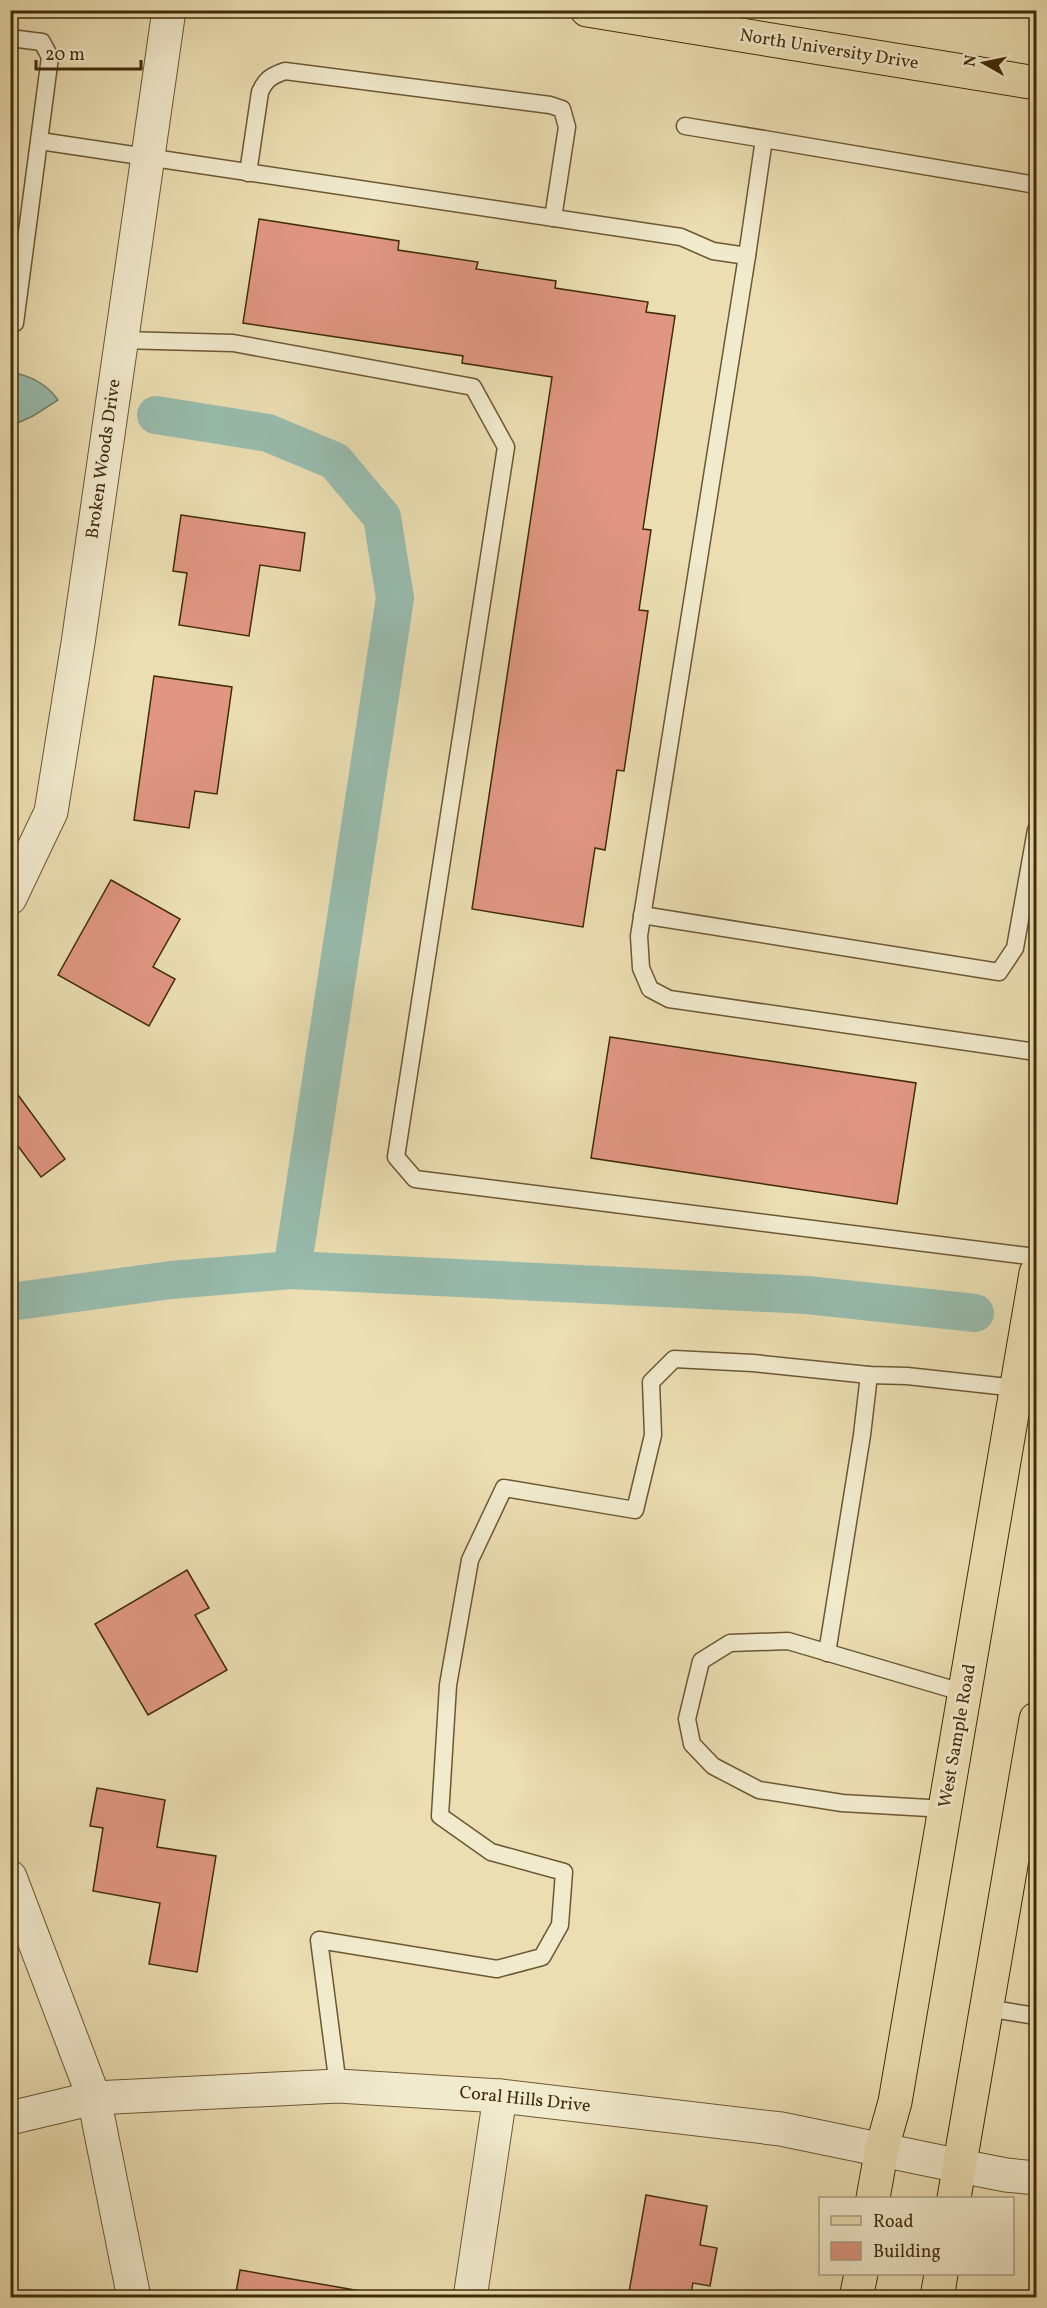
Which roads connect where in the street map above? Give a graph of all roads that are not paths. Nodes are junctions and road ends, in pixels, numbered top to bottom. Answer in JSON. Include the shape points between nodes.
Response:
{"nodes":[{"id":1,"x":169,"y":10,"type":"edge"},
{"id":2,"x":587,"y":10,"type":"edge"},
{"id":3,"x":10,"y":38,"type":"edge"},
{"id":4,"x":1036,"y":83,"type":"edge"},
{"id":5,"x":685,"y":126,"type":"dead end"},
{"id":6,"x":764,"y":139,"type":"junction"},
{"id":7,"x":40,"y":141,"type":"junction"},
{"id":8,"x":148,"y":158,"type":"junction"},
{"id":9,"x":248,"y":173,"type":"junction"},
{"id":10,"x":1036,"y":185,"type":"edge"},
{"id":11,"x":553,"y":218,"type":"junction"},
{"id":12,"x":747,"y":256,"type":"junction"},
{"id":13,"x":15,"y":323,"type":"dead end"},
{"id":14,"x":121,"y":340,"type":"junction"},
{"id":15,"x":1036,"y":830,"type":"edge"},
{"id":16,"x":10,"y":898,"type":"edge"},
{"id":17,"x":642,"y":915,"type":"junction"},
{"id":18,"x":1036,"y":1052,"type":"edge"},
{"id":19,"x":1036,"y":1257,"type":"edge"},
{"id":20,"x":1036,"y":1273,"type":"edge"},
{"id":21,"x":869,"y":1375,"type":"junction"},
{"id":22,"x":1017,"y":1388,"type":"junction"},
{"id":23,"x":827,"y":1653,"type":"junction"},
{"id":24,"x":965,"y":1693,"type":"junction"},
{"id":25,"x":1036,"y":1719,"type":"edge"},
{"id":26,"x":946,"y":1809,"type":"junction"},
{"id":27,"x":1025,"y":1852,"type":"edge"},
{"id":28,"x":10,"y":1877,"type":"edge"},
{"id":29,"x":986,"y":2008,"type":"junction"},
{"id":30,"x":1036,"y":2016,"type":"edge"},
{"id":31,"x":338,"y":2086,"type":"junction"},
{"id":32,"x":500,"y":2096,"type":"junction"},
{"id":33,"x":94,"y":2098,"type":"junction"},
{"id":34,"x":10,"y":2118,"type":"edge"},
{"id":35,"x":882,"y":2148,"type":"junction"},
{"id":36,"x":960,"y":2166,"type":"junction"},
{"id":37,"x":1036,"y":2178,"type":"edge"},
{"id":38,"x":873,"y":2197,"type":"edge"},
{"id":39,"x":954,"y":2197,"type":"edge"},
{"id":40,"x":861,"y":2275,"type":"edge"},
{"id":41,"x":941,"y":2275,"type":"edge"},
{"id":42,"x":134,"y":2298,"type":"edge"},
{"id":43,"x":470,"y":2298,"type":"edge"},
{"id":44,"x":856,"y":2298,"type":"edge"},
{"id":45,"x":937,"y":2298,"type":"edge"}],
"edges":[{"from":1,"to":8,"type":"street","name":"Broken Woods Drive"},
{"from":2,"to":4,"type":"main road","name":"North University Drive"},
{"from":3,"to":7,"type":"lane","via":[[42,42],[50,57]]},
{"from":5,"to":6,"type":"lane"},
{"from":6,"to":10,"type":"lane"},
{"from":6,"to":12,"type":"lane"},
{"from":7,"to":8,"type":"lane"},
{"from":7,"to":13,"type":"lane"},
{"from":8,"to":9,"type":"lane"},
{"from":8,"to":14,"type":"street","name":"Broken Woods Drive"},
{"from":9,"to":11,"type":"lane"},
{"from":9,"to":11,"type":"lane","via":[[260,92],[265,81],[285,71],[550,105],[562,109],[567,127]]},
{"from":11,"to":12,"type":"lane","via":[[681,237],[713,251]]},
{"from":12,"to":17,"type":"lane"},
{"from":14,"to":16,"type":"street","name":"Broken Woods Drive","via":[[51,812]]},
{"from":14,"to":19,"type":"lane","via":[[233,344],[473,387],[506,447],[396,1156],[415,1179]]},
{"from":15,"to":17,"type":"lane","via":[[1015,948],[999,972]]},
{"from":17,"to":18,"type":"lane","via":[[640,968],[650,989],[669,999]]},
{"from":20,"to":22,"type":"main road","name":"West Sample Road"},
{"from":21,"to":22,"type":"lane"},
{"from":21,"to":23,"type":"lane"},
{"from":21,"to":31,"type":"lane","via":[[674,1359],[651,1382],[653,1435],[635,1510],[504,1488],[470,1560],[448,1685],[440,1816],[491,1852],[564,1872],[560,1925],[542,1957],[497,1969],[319,1940]]},
{"from":22,"to":24,"type":"main road","name":"West Sample Road"},
{"from":23,"to":24,"type":"lane"},
{"from":23,"to":26,"type":"lane","via":[[788,1641],[730,1642],[701,1661],[687,1719],[692,1744],[713,1766],[759,1790],[842,1803]]},
{"from":24,"to":26,"type":"main road","name":"West Sample Road"},
{"from":25,"to":27,"type":"main road"},
{"from":26,"to":35,"type":"main road","name":"West Sample Road","via":[[895,2102]]},
{"from":27,"to":29,"type":"main road"},
{"from":28,"to":33,"type":"street"},
{"from":29,"to":30,"type":"lane"},
{"from":29,"to":36,"type":"main road"},
{"from":31,"to":32,"type":"street","name":"Coral Hills Drive"},
{"from":31,"to":33,"type":"street","name":"Coral Hills Drive"},
{"from":32,"to":35,"type":"street","name":"Coral Hills Drive","via":[[781,2129]]},
{"from":32,"to":43,"type":"street"},
{"from":33,"to":34,"type":"street","name":"Coral Hills Drive"},
{"from":33,"to":42,"type":"street"},
{"from":35,"to":36,"type":"street","name":"Coral Hills Drive"},
{"from":35,"to":38,"type":"main road","name":"West Sample Road"},
{"from":36,"to":37,"type":"street","name":"Coral Hills Drive"},
{"from":36,"to":39,"type":"main road"},
{"from":40,"to":44,"type":"main road"},
{"from":41,"to":45,"type":"main road"}]}
